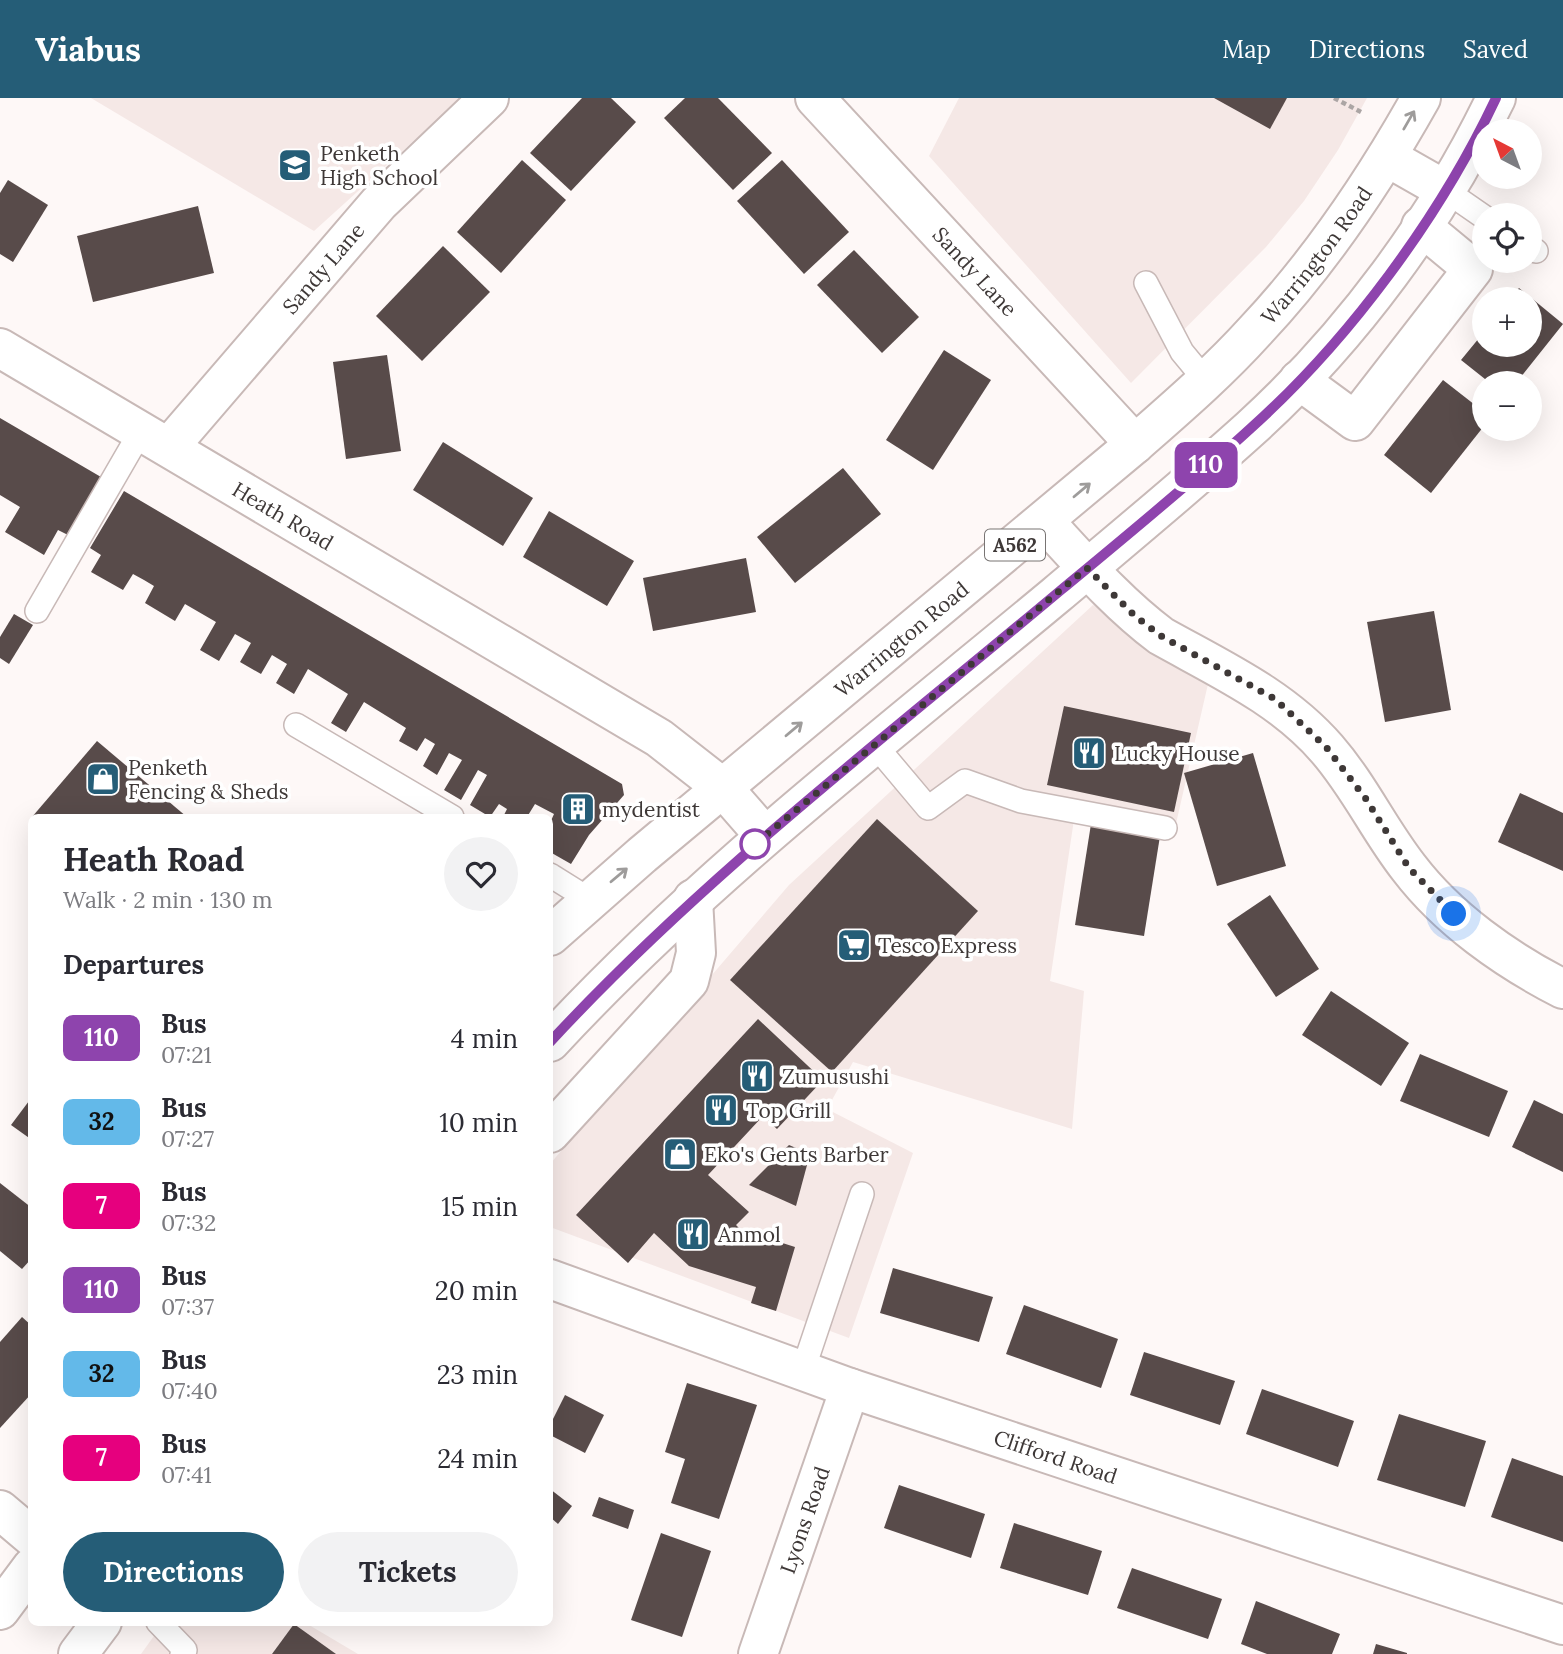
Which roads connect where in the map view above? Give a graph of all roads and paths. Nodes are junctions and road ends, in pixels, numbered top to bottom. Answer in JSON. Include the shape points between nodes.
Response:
{"nodes":[{"id":1,"x":489,"y":98,"type":"edge"},
{"id":2,"x":816,"y":98,"type":"edge"},
{"id":3,"x":1334,"y":98,"type":"edge"},
{"id":4,"x":1421,"y":98,"type":"edge"},
{"id":5,"x":1496,"y":98,"type":"edge"},
{"id":6,"x":1367,"y":116,"type":"dead end"},
{"id":7,"x":1387,"y":157,"type":"junction"},
{"id":8,"x":1445,"y":191,"type":"junction"},
{"id":9,"x":1472,"y":209,"type":"edge"},
{"id":10,"x":1421,"y":226,"type":"junction"},
{"id":11,"x":1146,"y":283,"type":"dead end"},
{"id":12,"x":0,"y":348,"type":"edge"},
{"id":13,"x":1299,"y":380,"type":"junction"},
{"id":14,"x":1206,"y":381,"type":"junction"},
{"id":15,"x":155,"y":439,"type":"junction"},
{"id":16,"x":1135,"y":444,"type":"junction"},
{"id":17,"x":1044,"y":521,"type":"junction"},
{"id":18,"x":1087,"y":568,"type":"junction"},
{"id":19,"x":37,"y":611,"type":"dead end"},
{"id":20,"x":296,"y":724,"type":"dead end"},
{"id":21,"x":875,"y":745,"type":"junction"},
{"id":22,"x":723,"y":789,"type":"junction"},
{"id":23,"x":447,"y":814,"type":"edge"},
{"id":24,"x":1165,"y":828,"type":"dead end"},
{"id":25,"x":764,"y":835,"type":"junction"},
{"id":26,"x":553,"y":877,"type":"edge"},
{"id":27,"x":693,"y":899,"type":"junction"},
{"id":28,"x":590,"y":900,"type":"junction"},
{"id":29,"x":553,"y":933,"type":"edge"},
{"id":30,"x":1563,"y":989,"type":"edge"},
{"id":31,"x":553,"y":1039,"type":"edge"},
{"id":32,"x":553,"y":1130,"type":"edge"},
{"id":33,"x":862,"y":1194,"type":"dead end"},
{"id":34,"x":553,"y":1280,"type":"edge"},
{"id":35,"x":803,"y":1370,"type":"junction"},
{"id":36,"x":850,"y":1388,"type":"junction"},
{"id":37,"x":0,"y":1510,"type":"edge"},
{"id":38,"x":28,"y":1534,"type":"edge"},
{"id":39,"x":28,"y":1572,"type":"edge"},
{"id":40,"x":0,"y":1610,"type":"edge"},
{"id":41,"x":1563,"y":1625,"type":"edge"},
{"id":42,"x":99,"y":1626,"type":"edge"},
{"id":43,"x":162,"y":1626,"type":"edge"},
{"id":44,"x":78,"y":1654,"type":"edge"},
{"id":45,"x":182,"y":1654,"type":"edge"},
{"id":46,"x":758,"y":1654,"type":"edge"}],
"edges":[{"from":1,"to":15,"type":"street","name":"Sandy Lane","via":[[379,202]]},
{"from":2,"to":16,"type":"street","name":"Sandy Lane"},
{"from":3,"to":6,"type":"path"},
{"from":7,"to":4,"type":"street","name":"Warrington Road","number":"A562","one_way":true},
{"from":5,"to":8,"type":"street"},
{"from":7,"to":8,"type":"street"},
{"from":7,"to":14,"type":"street","name":"Warrington Road","number":"A562","via":[[1302,278]]},
{"from":8,"to":9,"type":"lane"},
{"from":8,"to":10,"type":"street"},
{"from":10,"to":13,"type":"street","via":[[1340,334]]},
{"from":10,"to":13,"type":"street","via":[[1473,269],[1356,421]]},
{"from":11,"to":14,"type":"lane","via":[[1182,352]]},
{"from":12,"to":15,"type":"street","name":"Heath Road"},
{"from":13,"to":18,"type":"street","via":[[1252,427]]},
{"from":14,"to":16,"type":"street","name":"Warrington Road","number":"A562"},
{"from":15,"to":19,"type":"lane"},
{"from":15,"to":22,"type":"street","name":"Heath Road","via":[[659,738]]},
{"from":17,"to":16,"type":"street","name":"Warrington Road","number":"A562","one_way":true},
{"from":17,"to":18,"type":"street"},
{"from":22,"to":17,"type":"street","name":"Warrington Road","number":"A562","one_way":true},
{"from":18,"to":21,"type":"street"},
{"from":18,"to":30,"type":"street","via":[[1161,636],[1275,699],[1326,747],[1366,799],[1409,868],[1468,929]]},
{"from":20,"to":23,"type":"lane"},
{"from":21,"to":24,"type":"lane","via":[[928,808],[965,781],[1021,801]]},
{"from":21,"to":25,"type":"street"},
{"from":22,"to":25,"type":"street","name":"Heath Road"},
{"from":28,"to":22,"type":"street","name":"Warrington Road","number":"A562","one_way":true},
{"from":25,"to":27,"type":"street"},
{"from":26,"to":28,"type":"lane"},
{"from":27,"to":31,"type":"street"},
{"from":27,"to":32,"type":"street","via":[[696,953],[689,981]]},
{"from":28,"to":29,"type":"street","name":"Warrington Road","number":"A562"},
{"from":33,"to":35,"type":"lane"},
{"from":34,"to":35,"type":"street","name":"Clifford Road"},
{"from":35,"to":36,"type":"street","name":"Clifford Road"},
{"from":36,"to":41,"type":"street","name":"Clifford Road"},
{"from":36,"to":46,"type":"street","name":"Lyons Road"},
{"from":37,"to":38,"type":"street"},
{"from":39,"to":40,"type":"street"},
{"from":42,"to":44,"type":"street"},
{"from":43,"to":45,"type":"lane","via":[[185,1650]]}]}
